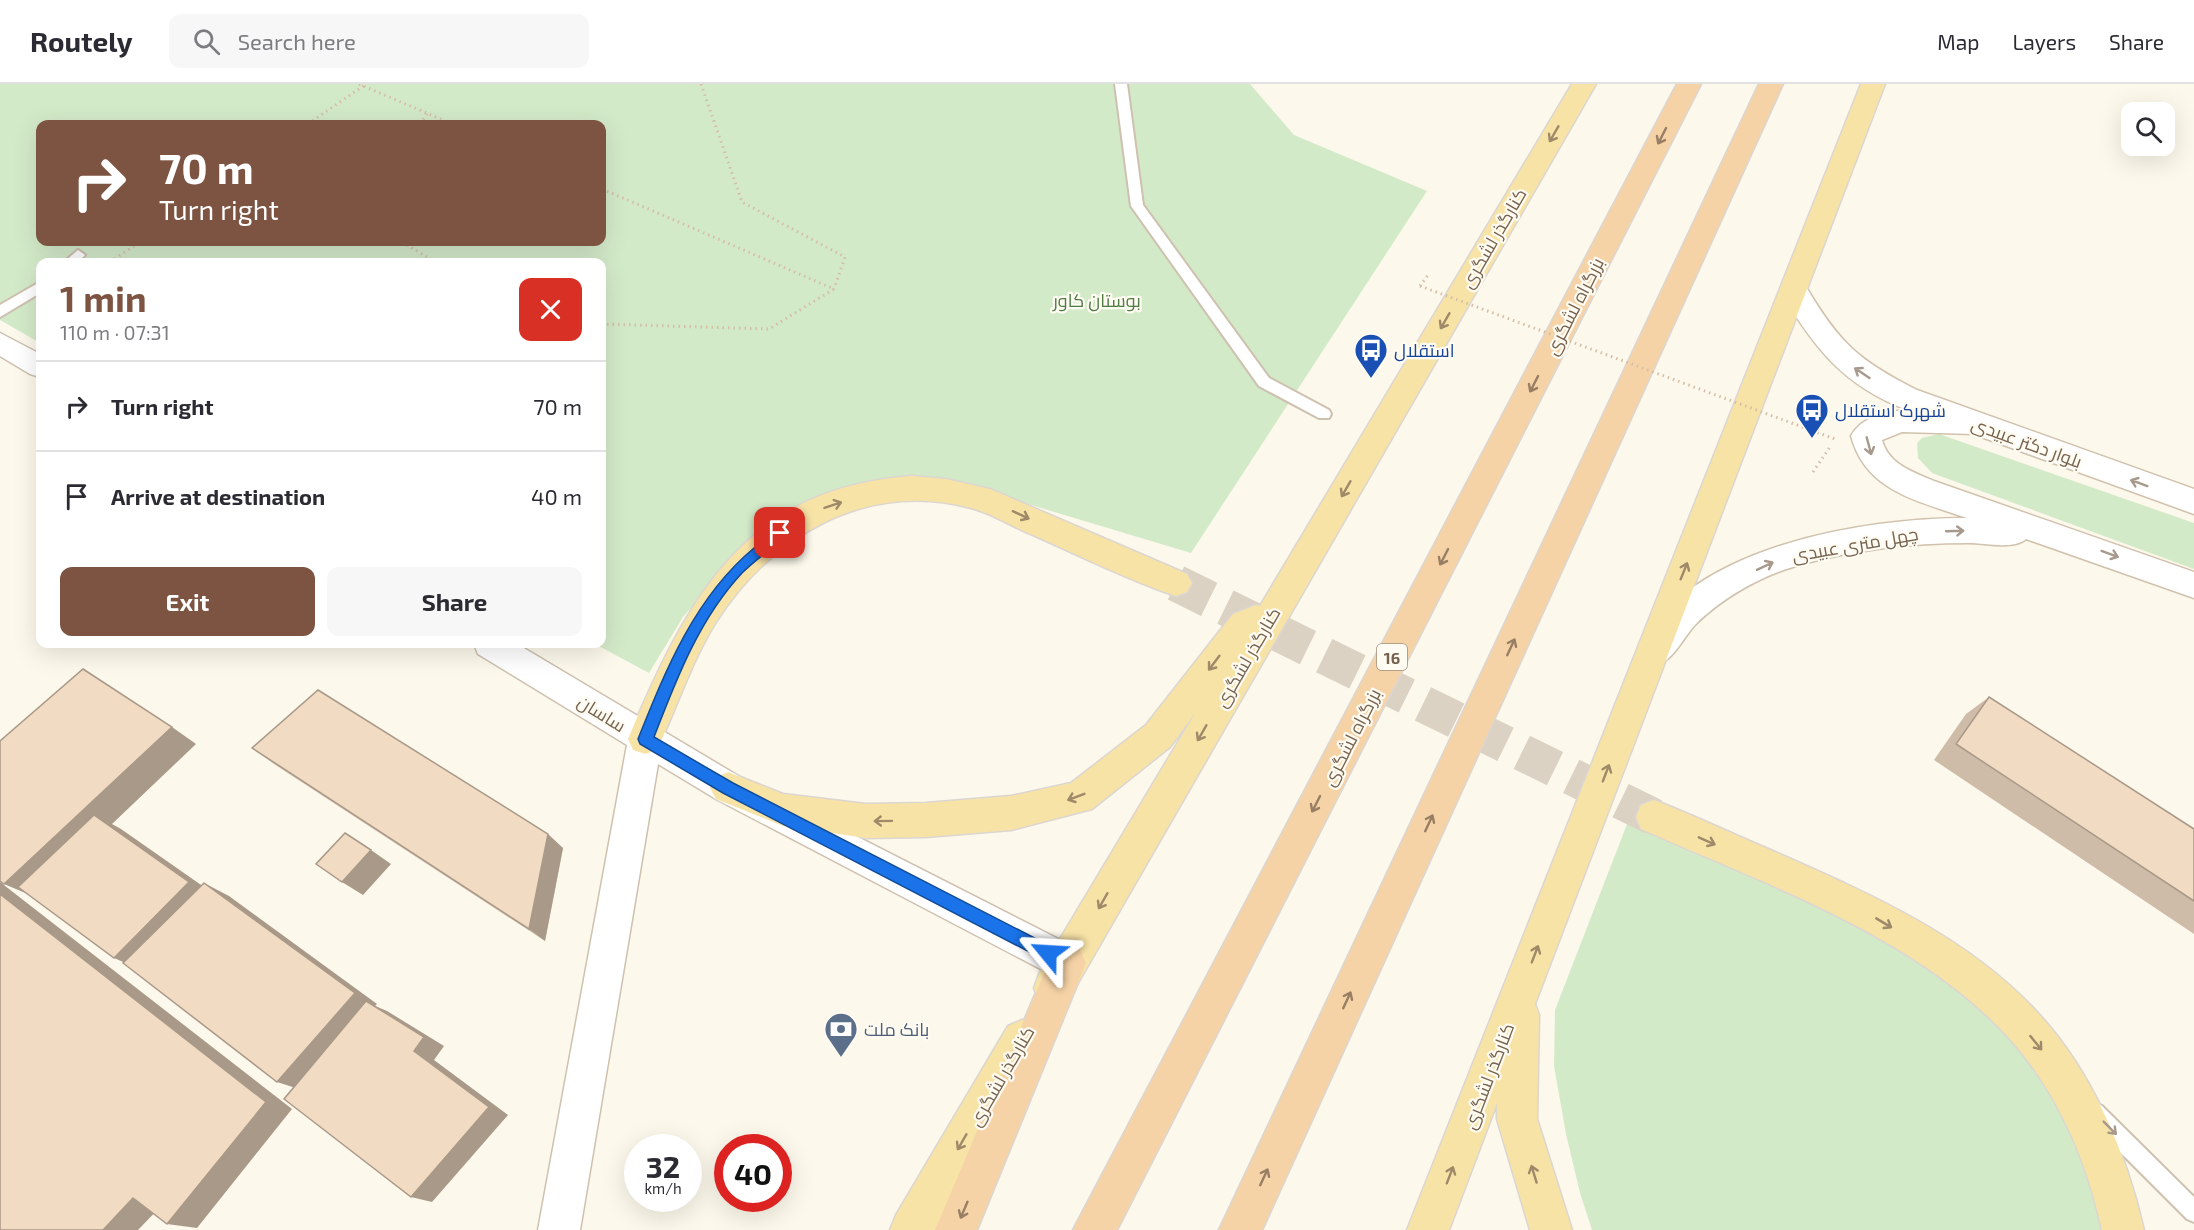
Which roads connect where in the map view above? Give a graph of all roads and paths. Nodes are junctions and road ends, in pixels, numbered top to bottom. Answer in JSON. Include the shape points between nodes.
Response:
{"nodes":[{"id":1,"x":359,"y":84,"type":"edge"},
{"id":2,"x":701,"y":84,"type":"edge"},
{"id":3,"x":1121,"y":84,"type":"edge"},
{"id":4,"x":1584,"y":84,"type":"edge"},
{"id":5,"x":1689,"y":84,"type":"edge"},
{"id":6,"x":1771,"y":84,"type":"edge"},
{"id":7,"x":1873,"y":84,"type":"edge"},
{"id":8,"x":365,"y":85,"type":"edge"},
{"id":9,"x":427,"y":114,"type":"junction"},
{"id":10,"x":314,"y":120,"type":"edge"},
{"id":11,"x":423,"y":120,"type":"edge"},
{"id":12,"x":442,"y":120,"type":"edge"},
{"id":13,"x":606,"y":191,"type":"edge"},
{"id":14,"x":134,"y":246,"type":"edge"},
{"id":15,"x":409,"y":246,"type":"edge"},
{"id":16,"x":116,"y":258,"type":"edge"},
{"id":17,"x":428,"y":258,"type":"edge"},
{"id":18,"x":1433,"y":268,"type":"dead end"},
{"id":19,"x":834,"y":289,"type":"junction"},
{"id":20,"x":36,"y":290,"type":"edge"},
{"id":21,"x":1794,"y":292,"type":"junction"},
{"id":22,"x":0,"y":312,"type":"edge"},
{"id":23,"x":606,"y":324,"type":"edge"},
{"id":24,"x":0,"y":343,"type":"edge"},
{"id":25,"x":36,"y":366,"type":"edge"},
{"id":26,"x":1324,"y":414,"type":"dead end"},
{"id":27,"x":1972,"y":423,"type":"junction"},
{"id":28,"x":1813,"y":472,"type":"dead end"},
{"id":29,"x":2194,"y":502,"type":"edge"},
{"id":30,"x":2055,"y":535,"type":"junction"},
{"id":31,"x":1176,"y":584,"type":"tunnel mouth"},
{"id":32,"x":2194,"y":585,"type":"edge"},
{"id":33,"x":1272,"y":614,"type":"junction"},
{"id":34,"x":497,"y":648,"type":"edge"},
{"id":35,"x":1653,"y":651,"type":"junction"},
{"id":36,"x":645,"y":739,"type":"junction"},
{"id":37,"x":728,"y":788,"type":"junction"},
{"id":38,"x":1654,"y":817,"type":"tunnel mouth"},
{"id":39,"x":1067,"y":963,"type":"junction"},
{"id":40,"x":1520,"y":992,"type":"junction"},
{"id":41,"x":2069,"y":1087,"type":"junction"},
{"id":42,"x":2194,"y":1212,"type":"edge"},
{"id":43,"x":559,"y":1230,"type":"edge"},
{"id":44,"x":911,"y":1230,"type":"edge"},
{"id":45,"x":956,"y":1230,"type":"edge"},
{"id":46,"x":1094,"y":1230,"type":"edge"},
{"id":47,"x":1240,"y":1230,"type":"edge"},
{"id":48,"x":1428,"y":1230,"type":"edge"},
{"id":49,"x":1551,"y":1230,"type":"edge"},
{"id":50,"x":2124,"y":1230,"type":"edge"}],
"edges":[{"from":1,"to":8,"type":"path"},
{"from":2,"to":19,"type":"path","via":[[742,202],[845,257]]},
{"from":3,"to":26,"type":"lane","via":[[1137,206],[1264,382]]},
{"from":4,"to":33,"type":"main road","name":"کنارگذر لشگری","one_way":true},
{"from":5,"to":46,"type":"highway","name":"بزرگراه لشگری","number":"16","one_way":true},
{"from":47,"to":6,"type":"highway","one_way":true},
{"from":7,"to":21,"type":"main road","name":"کنارگذر لشگری"},
{"from":8,"to":9,"type":"path"},
{"from":8,"to":10,"type":"path"},
{"from":9,"to":11,"type":"path"},
{"from":9,"to":12,"type":"path"},
{"from":13,"to":19,"type":"path"},
{"from":14,"to":16,"type":"path"},
{"from":15,"to":17,"type":"path"},
{"from":18,"to":28,"type":"path","bridge":true,"via":[[1420,286],[1835,439]]},
{"from":19,"to":23,"type":"path","via":[[770,329]]},
{"from":20,"to":22,"type":"lane"},
{"from":27,"to":21,"type":"main road","name":"بلوار دکتر عبیدی","one_way":true,"via":[[1907,398],[1863,375],[1820,333]]},
{"from":35,"to":21,"type":"main road","name":"کنارگذر لشگری","one_way":true},
{"from":24,"to":25,"type":"main road"},
{"from":29,"to":27,"type":"main road","name":"بلوار دکتر عبیدی","one_way":true},
{"from":27,"to":30,"type":"main road","one_way":true,"via":[[1899,421],[1878,425],[1866,436],[1869,453],[1888,474],[1923,490]]},
{"from":30,"to":32,"type":"main road","one_way":true},
{"from":35,"to":30,"type":"main road","name":"چهل متری عبیدی","one_way":true,"via":[[1694,606],[1740,577],[1784,557],[1874,537],[1928,532],[1983,530]]},
{"from":36,"to":31,"type":"main road","one_way":true,"via":[[670,676],[705,612],[738,569],[796,522],[825,507],[910,488],[979,498]]},
{"from":33,"to":37,"type":"main road","one_way":true,"via":[[1244,624],[1158,736],[1080,797],[1011,813],[866,821],[783,810]]},
{"from":33,"to":39,"type":"main road","name":"کنارگذر لشگری","one_way":true},
{"from":34,"to":36,"type":"main road","name":"ساسان"},
{"from":40,"to":35,"type":"main road","name":"کنارگذر لشگری","one_way":true},
{"from":36,"to":37,"type":"main road","name":"ساسان"},
{"from":36,"to":43,"type":"main road"},
{"from":37,"to":39,"type":"main road","name":"ساسان"},
{"from":38,"to":41,"type":"main road","one_way":true,"via":[[1876,918],[1956,967],[2005,1006]]},
{"from":39,"to":44,"type":"main road","name":"کنارگذر لشگری","one_way":true},
{"from":39,"to":45,"type":"highway","one_way":true},
{"from":48,"to":40,"type":"main road","name":"کنارگذر لشگری","one_way":true},
{"from":49,"to":40,"type":"main road","one_way":true,"via":[[1517,1119]]},
{"from":41,"to":42,"type":"lane","one_way":true},
{"from":41,"to":50,"type":"main road","via":[[2098,1146],[2117,1196]]}]}
